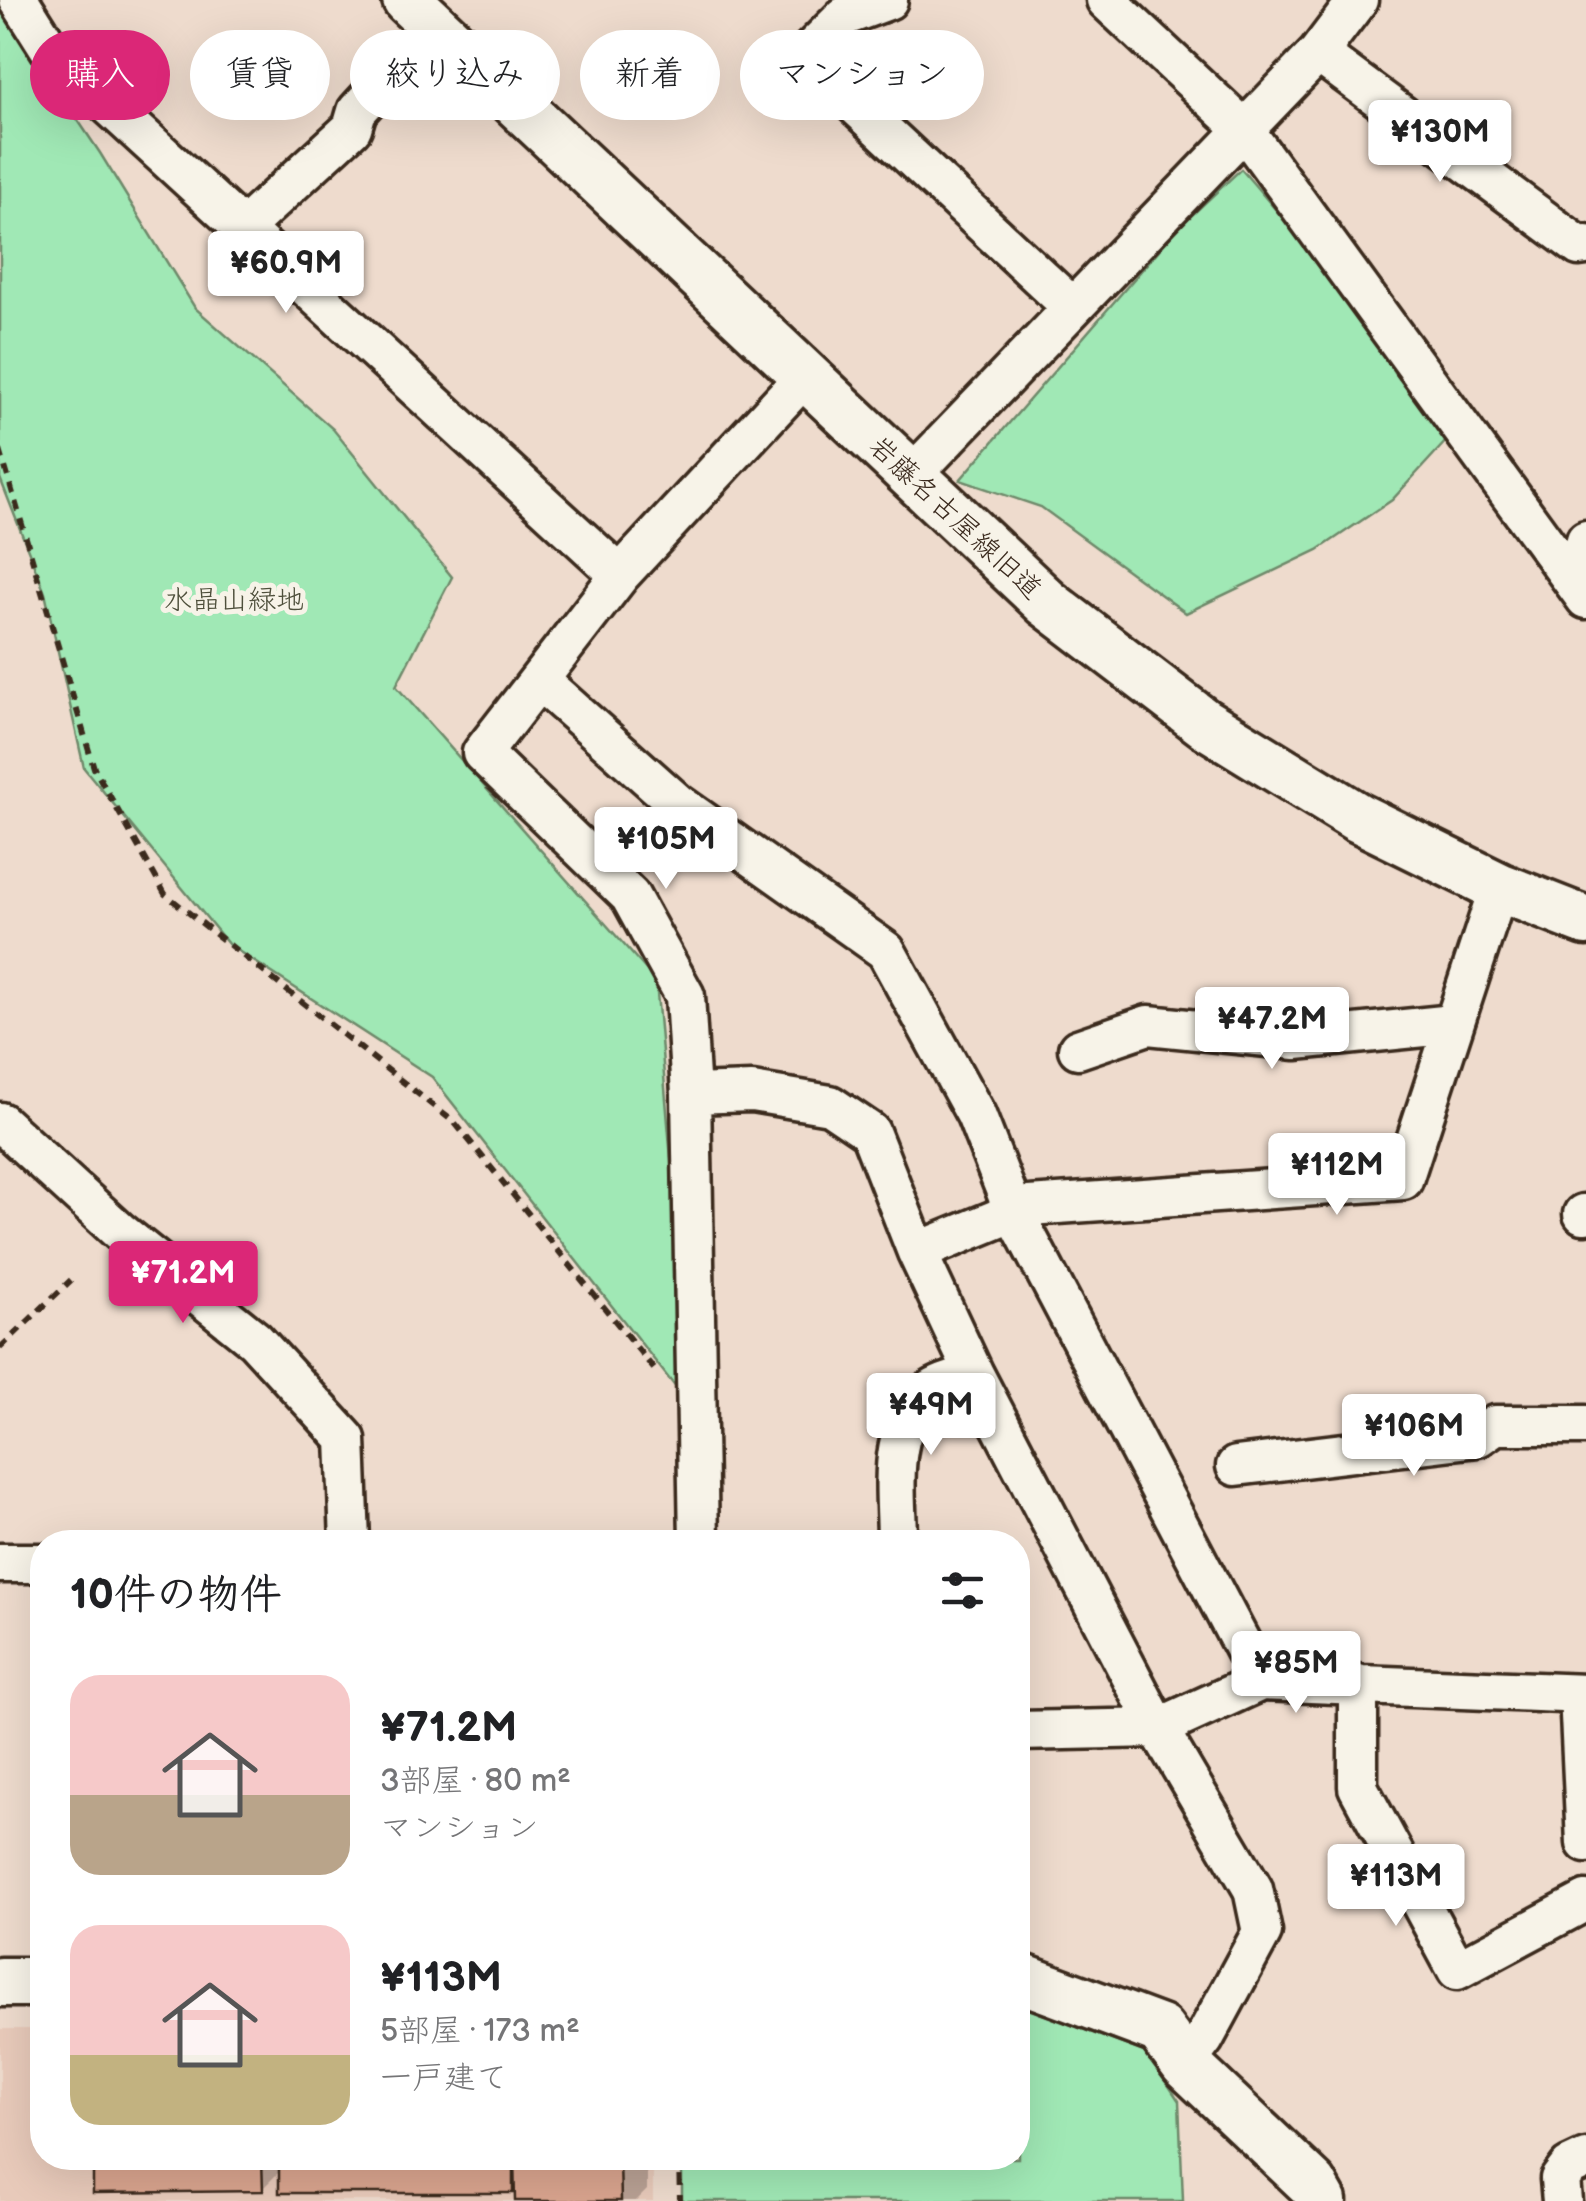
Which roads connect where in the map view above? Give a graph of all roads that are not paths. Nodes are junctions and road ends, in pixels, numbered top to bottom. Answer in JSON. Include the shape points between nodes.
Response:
{"nodes":[{"id":1,"x":19,"y":0,"type":"edge"},
{"id":2,"x":888,"y":0,"type":"edge"},
{"id":3,"x":1106,"y":0,"type":"edge"},
{"id":4,"x":1358,"y":0,"type":"edge"},
{"id":5,"x":421,"y":13,"type":"edge"},
{"id":6,"x":1318,"y":53,"type":"junction"},
{"id":7,"x":1243,"y":128,"type":"junction"},
{"id":8,"x":241,"y":230,"type":"junction"},
{"id":9,"x":1586,"y":246,"type":"edge"},
{"id":10,"x":1072,"y":308,"type":"junction"},
{"id":11,"x":806,"y":376,"type":"junction"},
{"id":12,"x":912,"y":475,"type":"junction"},
{"id":13,"x":1582,"y":572,"type":"edge"},
{"id":14,"x":620,"y":575,"type":"junction"},
{"id":15,"x":539,"y":680,"type":"junction"},
{"id":16,"x":1499,"y":888,"type":"junction"},
{"id":17,"x":1586,"y":921,"type":"edge"},
{"id":18,"x":1454,"y":1024,"type":"junction"},
{"id":19,"x":1078,"y":1048,"type":"dead end"},
{"id":20,"x":692,"y":1094,"type":"junction"},
{"id":21,"x":0,"y":1122,"type":"edge"},
{"id":22,"x":1014,"y":1212,"type":"junction"},
{"id":23,"x":917,"y":1252,"type":"junction"},
{"id":24,"x":974,"y":1374,"type":"junction"},
{"id":25,"x":1586,"y":1425,"type":"edge"},
{"id":26,"x":1236,"y":1466,"type":"dead end"},
{"id":27,"x":350,"y":1530,"type":"edge"},
{"id":28,"x":700,"y":1530,"type":"edge"},
{"id":29,"x":897,"y":1530,"type":"edge"},
{"id":30,"x":0,"y":1564,"type":"edge"},
{"id":31,"x":30,"y":1564,"type":"edge"},
{"id":32,"x":1261,"y":1680,"type":"junction"},
{"id":33,"x":1358,"y":1684,"type":"junction"},
{"id":34,"x":1583,"y":1694,"type":"edge"},
{"id":35,"x":1158,"y":1728,"type":"junction"},
{"id":36,"x":1030,"y":1731,"type":"edge"},
{"id":37,"x":1586,"y":1842,"type":"edge"},
{"id":38,"x":1586,"y":1901,"type":"edge"},
{"id":39,"x":0,"y":1982,"type":"edge"},
{"id":40,"x":30,"y":1982,"type":"edge"},
{"id":41,"x":1030,"y":1982,"type":"edge"},
{"id":42,"x":1186,"y":2064,"type":"junction"},
{"id":43,"x":1586,"y":2159,"type":"edge"},
{"id":44,"x":1322,"y":2201,"type":"edge"},
{"id":45,"x":1562,"y":2201,"type":"edge"}],
"edges":[{"from":1,"to":8,"type":"street","via":[[53,54]]},
{"from":2,"to":10,"type":"street","via":[[845,16],[804,57]]},
{"from":3,"to":7,"type":"street"},
{"from":4,"to":6,"type":"street"},
{"from":5,"to":8,"type":"street","via":[[352,128]]},
{"from":5,"to":11,"type":"street","name":"岩藤名古屋線旧道"},
{"from":6,"to":7,"type":"street"},
{"from":6,"to":9,"type":"street"},
{"from":7,"to":10,"type":"street"},
{"from":7,"to":13,"type":"street"},
{"from":8,"to":14,"type":"street"},
{"from":10,"to":12,"type":"street"},
{"from":11,"to":12,"type":"street","name":"岩藤名古屋線旧道"},
{"from":11,"to":14,"type":"street"},
{"from":12,"to":16,"type":"street","name":"岩藤名古屋線旧道","via":[[1048,603],[1204,723],[1357,817]]},
{"from":14,"to":15,"type":"street"},
{"from":15,"to":20,"type":"street","via":[[482,753],[630,896],[685,996]]},
{"from":15,"to":22,"type":"street","via":[[676,803],[886,951],[976,1116]]},
{"from":16,"to":17,"type":"street","name":"岩藤名古屋線旧道"},
{"from":16,"to":18,"type":"street"},
{"from":18,"to":19,"type":"street","via":[[1296,1040],[1148,1026]]},
{"from":18,"to":22,"type":"street","via":[[1403,1180]]},
{"from":20,"to":23,"type":"street","via":[[752,1092],[830,1105],[870,1132]]},
{"from":20,"to":28,"type":"street"},
{"from":21,"to":27,"type":"street","via":[[119,1231],[255,1340],[346,1439]]},
{"from":22,"to":23,"type":"street"},
{"from":22,"to":32,"type":"street"},
{"from":23,"to":24,"type":"street"},
{"from":24,"to":29,"type":"street","via":[[931,1390],[902,1423]]},
{"from":24,"to":35,"type":"street"},
{"from":25,"to":26,"type":"street","via":[[1495,1425],[1478,1437]]},
{"from":30,"to":31,"type":"street"},
{"from":32,"to":33,"type":"street"},
{"from":32,"to":35,"type":"street"},
{"from":33,"to":34,"type":"street"},
{"from":33,"to":38,"type":"street","via":[[1358,1787],[1457,1970]]},
{"from":34,"to":37,"type":"street"},
{"from":35,"to":36,"type":"street"},
{"from":35,"to":42,"type":"street","via":[[1252,1889],[1262,1932]]},
{"from":39,"to":40,"type":"street"},
{"from":41,"to":42,"type":"street","via":[[1160,2030]]},
{"from":42,"to":44,"type":"street"},
{"from":43,"to":45,"type":"street","via":[[1560,2179]]}]}
